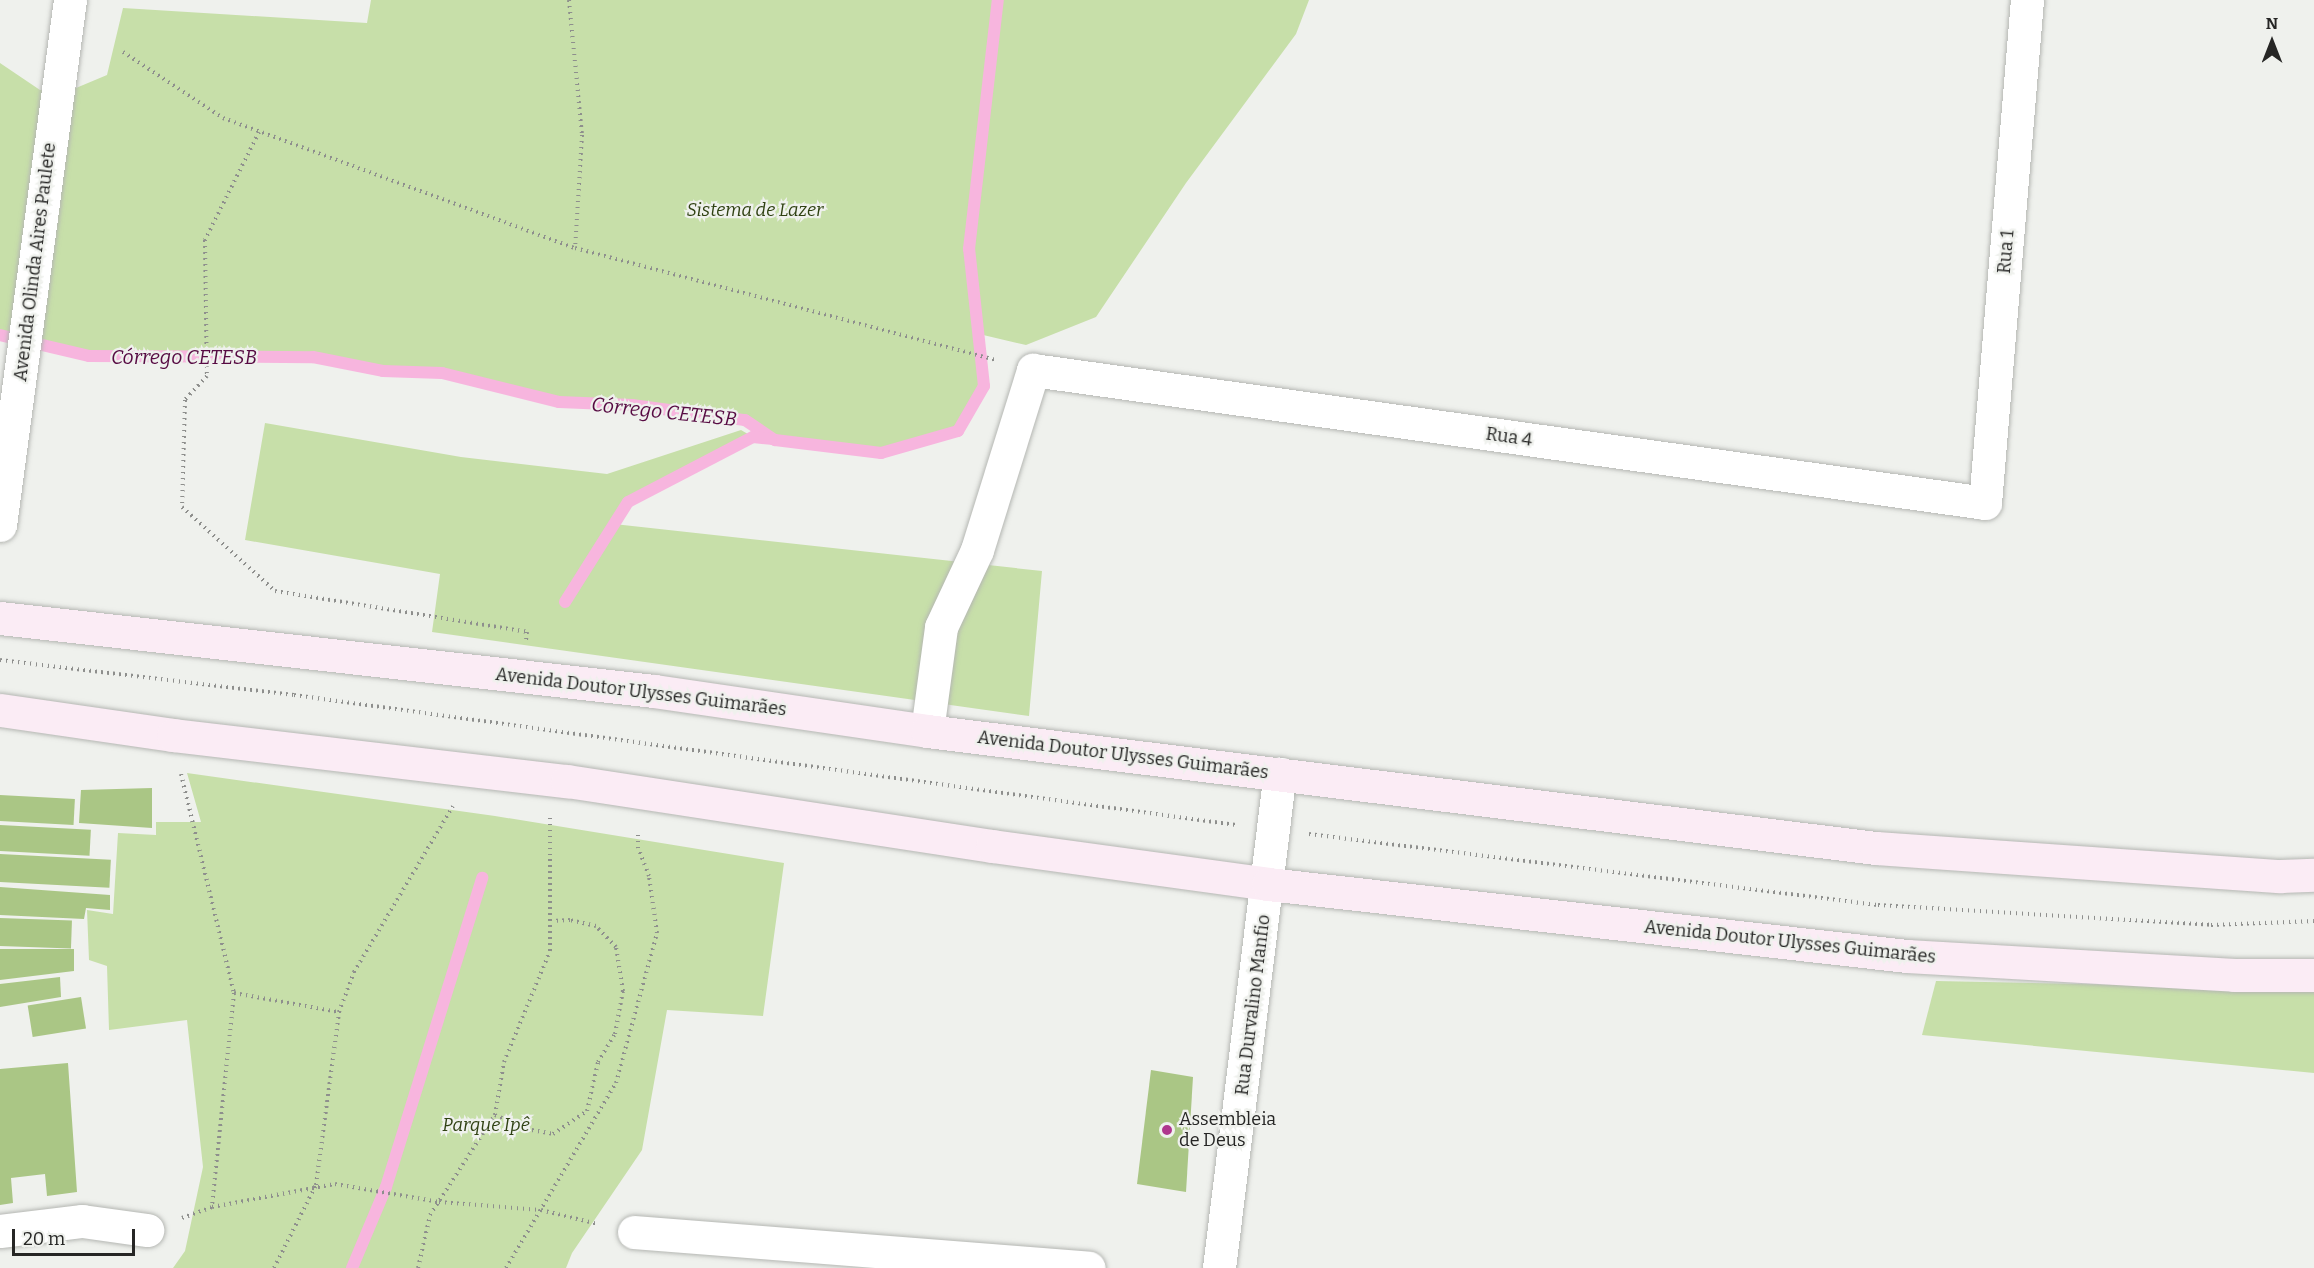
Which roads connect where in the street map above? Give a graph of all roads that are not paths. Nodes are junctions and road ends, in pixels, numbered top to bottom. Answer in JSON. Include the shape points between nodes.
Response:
{"nodes":[{"id":1,"x":70,"y":0,"type":"edge"},
{"id":2,"x":2027,"y":0,"type":"edge"},
{"id":3,"x":1985,"y":503,"type":"joint"},
{"id":4,"x":0,"y":525,"type":"edge"},
{"id":5,"x":0,"y":618,"type":"edge"},
{"id":6,"x":2,"y":706,"type":"edge"},
{"id":7,"x":927,"y":731,"type":"junction"},
{"id":8,"x":1280,"y":774,"type":"junction"},
{"id":9,"x":2312,"y":875,"type":"edge"},
{"id":10,"x":1268,"y":884,"type":"junction"},
{"id":11,"x":2314,"y":975,"type":"edge"},
{"id":12,"x":147,"y":1230,"type":"road end"},
{"id":13,"x":0,"y":1231,"type":"edge"},
{"id":14,"x":634,"y":1232,"type":"road end"},
{"id":15,"x":808,"y":1258,"type":"edge"},
{"id":16,"x":1089,"y":1268,"type":"edge"},
{"id":17,"x":1219,"y":1268,"type":"edge"}],
"edges":[{"from":1,"to":4,"type":"street","name":"Avenida Olinda Aires Paulete"},
{"from":2,"to":3,"type":"street","name":"Rua 1"},
{"from":3,"to":7,"type":"street","name":"Rua 4","via":[[1033,370],[976,550],[941,627]]},
{"from":5,"to":7,"type":"main road","name":"Avenida Doutor Ulysses Guimarães","via":[[523,676]]},
{"from":6,"to":10,"type":"main road","name":"Avenida Doutor Ulysses Guimarães","via":[[173,735],[550,778]]},
{"from":7,"to":8,"type":"main road","name":"Avenida Doutor Ulysses Guimarães"},
{"from":8,"to":9,"type":"main road","name":"Avenida Doutor Ulysses Guimarães","via":[[1876,848]]},
{"from":8,"to":10,"type":"street","name":"Avenida Doutor Ulysses Guimarães"},
{"from":10,"to":11,"type":"main road","name":"Avenida Doutor Ulysses Guimarães","via":[[1907,956],[2234,975]]},
{"from":10,"to":17,"type":"street","name":"Rua Durvalino Manfio"},
{"from":12,"to":13,"type":"street","via":[[82,1221]]},
{"from":14,"to":15,"type":"street"},
{"from":15,"to":16,"type":"street"}]}
